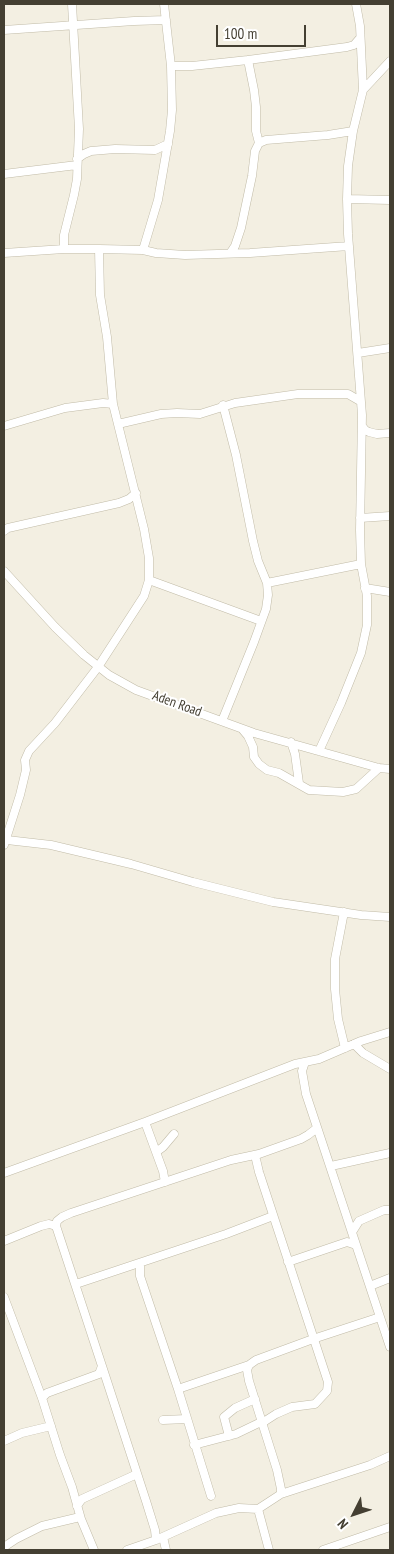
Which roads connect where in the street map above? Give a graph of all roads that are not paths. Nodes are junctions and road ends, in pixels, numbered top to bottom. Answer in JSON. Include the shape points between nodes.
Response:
{"nodes":[{"id":1,"x":72,"y":4,"type":"edge"},
{"id":2,"x":164,"y":4,"type":"edge"},
{"id":3,"x":356,"y":4,"type":"edge"},
{"id":4,"x":166,"y":20,"type":"junction"},
{"id":5,"x":74,"y":25,"type":"junction"},
{"id":6,"x":4,"y":30,"type":"edge"},
{"id":7,"x":360,"y":38,"type":"junction"},
{"id":8,"x":248,"y":60,"type":"junction"},
{"id":9,"x":390,"y":61,"type":"edge"},
{"id":10,"x":172,"y":66,"type":"junction"},
{"id":11,"x":363,"y":90,"type":"junction"},
{"id":12,"x":353,"y":131,"type":"junction"},
{"id":13,"x":259,"y":143,"type":"junction"},
{"id":14,"x":168,"y":144,"type":"junction"},
{"id":15,"x":77,"y":162,"type":"junction"},
{"id":16,"x":4,"y":174,"type":"edge"},
{"id":17,"x":347,"y":199,"type":"junction"},
{"id":18,"x":390,"y":200,"type":"edge"},
{"id":19,"x":349,"y":246,"type":"junction"},
{"id":20,"x":64,"y":249,"type":"junction"},
{"id":21,"x":99,"y":249,"type":"junction"},
{"id":22,"x":143,"y":250,"type":"junction"},
{"id":23,"x":231,"y":252,"type":"junction"},
{"id":24,"x":4,"y":253,"type":"edge"},
{"id":25,"x":390,"y":348,"type":"edge"},
{"id":26,"x":358,"y":354,"type":"junction"},
{"id":27,"x":359,"y":389,"type":"junction"},
{"id":28,"x":348,"y":394,"type":"junction"},
{"id":29,"x":360,"y":401,"type":"junction"},
{"id":30,"x":113,"y":404,"type":"junction"},
{"id":31,"x":223,"y":405,"type":"junction"},
{"id":32,"x":118,"y":424,"type":"junction"},
{"id":33,"x":4,"y":426,"type":"edge"},
{"id":34,"x":362,"y":426,"type":"junction"},
{"id":35,"x":390,"y":433,"type":"edge"},
{"id":36,"x":376,"y":434,"type":"junction"},
{"id":37,"x":362,"y":441,"type":"junction"},
{"id":38,"x":136,"y":493,"type":"junction"},
{"id":39,"x":390,"y":516,"type":"edge"},
{"id":40,"x":360,"y":518,"type":"junction"},
{"id":41,"x":4,"y":531,"type":"edge"},
{"id":42,"x":361,"y":564,"type":"junction"},
{"id":43,"x":4,"y":571,"type":"edge"},
{"id":44,"x":149,"y":580,"type":"junction"},
{"id":45,"x":267,"y":583,"type":"junction"},
{"id":46,"x":365,"y":588,"type":"junction"},
{"id":47,"x":390,"y":592,"type":"edge"},
{"id":48,"x":261,"y":621,"type":"junction"},
{"id":49,"x":98,"y":667,"type":"junction"},
{"id":50,"x":222,"y":721,"type":"junction"},
{"id":51,"x":242,"y":728,"type":"junction"},
{"id":52,"x":291,"y":742,"type":"junction"},
{"id":53,"x":319,"y":751,"type":"junction"},
{"id":54,"x":379,"y":768,"type":"junction"},
{"id":55,"x":390,"y":769,"type":"edge"},
{"id":56,"x":299,"y":783,"type":"junction"},
{"id":57,"x":5,"y":843,"type":"edge"},
{"id":58,"x":344,"y":912,"type":"junction"},
{"id":59,"x":390,"y":917,"type":"edge"},
{"id":60,"x":390,"y":1032,"type":"edge"},
{"id":61,"x":354,"y":1044,"type":"junction"},
{"id":62,"x":345,"y":1048,"type":"junction"},
{"id":63,"x":304,"y":1062,"type":"junction"},
{"id":64,"x":390,"y":1069,"type":"edge"},
{"id":65,"x":145,"y":1122,"type":"junction"},
{"id":66,"x":317,"y":1128,"type":"junction"},
{"id":67,"x":174,"y":1134,"type":"dead end"},
{"id":68,"x":156,"y":1152,"type":"junction"},
{"id":69,"x":390,"y":1153,"type":"edge"},
{"id":70,"x":256,"y":1155,"type":"junction"},
{"id":71,"x":331,"y":1166,"type":"junction"},
{"id":72,"x":4,"y":1173,"type":"edge"},
{"id":73,"x":165,"y":1182,"type":"junction"},
{"id":74,"x":390,"y":1210,"type":"edge"},
{"id":75,"x":273,"y":1216,"type":"junction"},
{"id":76,"x":56,"y":1226,"type":"junction"},
{"id":77,"x":352,"y":1232,"type":"junction"},
{"id":78,"x":4,"y":1241,"type":"edge"},
{"id":79,"x":356,"y":1245,"type":"junction"},
{"id":80,"x":140,"y":1262,"type":"junction"},
{"id":81,"x":288,"y":1262,"type":"junction"},
{"id":82,"x":390,"y":1278,"type":"edge"},
{"id":83,"x":76,"y":1284,"type":"junction"},
{"id":84,"x":370,"y":1286,"type":"junction"},
{"id":85,"x":4,"y":1297,"type":"edge"},
{"id":86,"x":6,"y":1311,"type":"edge"},
{"id":87,"x":380,"y":1317,"type":"junction"},
{"id":88,"x":313,"y":1339,"type":"junction"},
{"id":89,"x":390,"y":1347,"type":"edge"},
{"id":90,"x":102,"y":1366,"type":"junction"},
{"id":91,"x":249,"y":1366,"type":"junction"},
{"id":92,"x":178,"y":1389,"type":"junction"},
{"id":93,"x":42,"y":1398,"type":"junction"},
{"id":94,"x":255,"y":1399,"type":"junction"},
{"id":95,"x":187,"y":1419,"type":"junction"},
{"id":96,"x":163,"y":1420,"type":"dead end"},
{"id":97,"x":261,"y":1422,"type":"junction"},
{"id":98,"x":51,"y":1426,"type":"junction"},
{"id":99,"x":228,"y":1436,"type":"junction"},
{"id":100,"x":4,"y":1442,"type":"edge"},
{"id":101,"x":194,"y":1445,"type":"junction"},
{"id":102,"x":390,"y":1456,"type":"edge"},
{"id":103,"x":137,"y":1474,"type":"junction"},
{"id":104,"x":281,"y":1494,"type":"junction"},
{"id":105,"x":211,"y":1496,"type":"dead end"},
{"id":106,"x":77,"y":1506,"type":"junction"},
{"id":107,"x":258,"y":1509,"type":"junction"},
{"id":108,"x":80,"y":1517,"type":"junction"},
{"id":109,"x":390,"y":1527,"type":"edge"},
{"id":110,"x":160,"y":1539,"type":"junction"},
{"id":111,"x":4,"y":1547,"type":"edge"},
{"id":112,"x":341,"y":1547,"type":"edge"},
{"id":113,"x":94,"y":1550,"type":"edge"},
{"id":114,"x":127,"y":1550,"type":"edge"},
{"id":115,"x":166,"y":1550,"type":"edge"},
{"id":116,"x":269,"y":1550,"type":"edge"},
{"id":117,"x":323,"y":1550,"type":"edge"}],
"edges":[{"from":1,"to":5,"type":"street"},
{"from":2,"to":4,"type":"street"},
{"from":3,"to":7,"type":"street"},
{"from":4,"to":5,"type":"street"},
{"from":4,"to":10,"type":"street"},
{"from":5,"to":6,"type":"street"},
{"from":5,"to":15,"type":"street","via":[[79,129]]},
{"from":7,"to":8,"type":"street","via":[[347,47]]},
{"from":7,"to":11,"type":"street"},
{"from":8,"to":10,"type":"street"},
{"from":8,"to":13,"type":"street"},
{"from":9,"to":11,"type":"street"},
{"from":10,"to":14,"type":"street"},
{"from":11,"to":12,"type":"street"},
{"from":12,"to":13,"type":"street"},
{"from":12,"to":17,"type":"street"},
{"from":13,"to":23,"type":"street","via":[[241,228]]},
{"from":14,"to":15,"type":"street","via":[[155,150],[91,152]]},
{"from":14,"to":22,"type":"street","via":[[158,200]]},
{"from":15,"to":16,"type":"street"},
{"from":15,"to":20,"type":"street","via":[[77,179],[64,235]]},
{"from":17,"to":18,"type":"street"},
{"from":17,"to":19,"type":"street"},
{"from":19,"to":23,"type":"street"},
{"from":19,"to":26,"type":"street"},
{"from":20,"to":21,"type":"street"},
{"from":20,"to":24,"type":"street"},
{"from":21,"to":22,"type":"street"},
{"from":21,"to":30,"type":"street","via":[[100,295]]},
{"from":22,"to":23,"type":"street","via":[[185,255]]},
{"from":25,"to":26,"type":"street"},
{"from":26,"to":27,"type":"street"},
{"from":27,"to":28,"type":"street"},
{"from":27,"to":29,"type":"street"},
{"from":28,"to":29,"type":"street"},
{"from":28,"to":31,"type":"street","via":[[298,394]]},
{"from":29,"to":34,"type":"street"},
{"from":30,"to":32,"type":"street"},
{"from":30,"to":33,"type":"street","via":[[65,408]]},
{"from":31,"to":32,"type":"street","via":[[200,414],[161,414]]},
{"from":31,"to":45,"type":"street","via":[[252,541]]},
{"from":32,"to":38,"type":"street"},
{"from":34,"to":36,"type":"street"},
{"from":34,"to":37,"type":"street"},
{"from":35,"to":36,"type":"street"},
{"from":36,"to":37,"type":"street"},
{"from":37,"to":40,"type":"street"},
{"from":38,"to":41,"type":"street","via":[[119,503]]},
{"from":38,"to":44,"type":"street","via":[[147,548]]},
{"from":39,"to":40,"type":"street"},
{"from":40,"to":42,"type":"street"},
{"from":42,"to":45,"type":"street"},
{"from":42,"to":46,"type":"street"},
{"from":43,"to":49,"type":"street","name":"Aden Road","via":[[55,627]]},
{"from":44,"to":48,"type":"street"},
{"from":44,"to":49,"type":"street","via":[[144,596]]},
{"from":45,"to":48,"type":"street","via":[[266,609]]},
{"from":46,"to":47,"type":"street"},
{"from":46,"to":53,"type":"street","via":[[367,626],[361,653]]},
{"from":48,"to":50,"type":"street"},
{"from":49,"to":50,"type":"street","name":"Aden Road","via":[[136,690]]},
{"from":49,"to":57,"type":"street","via":[[55,723],[29,750],[20,796]]},
{"from":50,"to":51,"type":"street","name":"Aden Road"},
{"from":51,"to":52,"type":"street","name":"Aden Road"},
{"from":51,"to":56,"type":"street","via":[[258,764]]},
{"from":52,"to":53,"type":"street","name":"Aden Road"},
{"from":52,"to":56,"type":"street","via":[[296,754]]},
{"from":53,"to":54,"type":"street","name":"Aden Road"},
{"from":54,"to":55,"type":"street","name":"Aden Road"},
{"from":54,"to":56,"type":"street","via":[[356,789],[343,792],[304,788]]},
{"from":57,"to":58,"type":"street","via":[[48,845],[273,902]]},
{"from":58,"to":59,"type":"street"},
{"from":58,"to":62,"type":"street","via":[[335,959],[334,989]]},
{"from":60,"to":61,"type":"street"},
{"from":61,"to":62,"type":"street"},
{"from":61,"to":64,"type":"street"},
{"from":62,"to":63,"type":"street"},
{"from":63,"to":65,"type":"street"},
{"from":63,"to":66,"type":"street","via":[[302,1080]]},
{"from":65,"to":68,"type":"street"},
{"from":65,"to":72,"type":"street"},
{"from":66,"to":70,"type":"street","via":[[302,1139]]},
{"from":66,"to":71,"type":"street"},
{"from":67,"to":68,"type":"street"},
{"from":68,"to":73,"type":"street"},
{"from":69,"to":71,"type":"street"},
{"from":70,"to":73,"type":"street"},
{"from":70,"to":75,"type":"street"},
{"from":71,"to":77,"type":"street"},
{"from":73,"to":76,"type":"street","via":[[62,1216]]},
{"from":74,"to":77,"type":"street","via":[[359,1221]]},
{"from":75,"to":80,"type":"street"},
{"from":75,"to":81,"type":"street"},
{"from":76,"to":78,"type":"street","via":[[41,1226]]},
{"from":76,"to":83,"type":"street"},
{"from":77,"to":79,"type":"street"},
{"from":79,"to":81,"type":"street","via":[[346,1242]]},
{"from":79,"to":84,"type":"street"},
{"from":80,"to":83,"type":"street"},
{"from":80,"to":92,"type":"street","via":[[140,1276]]},
{"from":81,"to":88,"type":"street"},
{"from":82,"to":84,"type":"street"},
{"from":83,"to":90,"type":"street"},
{"from":84,"to":87,"type":"street"},
{"from":85,"to":86,"type":"street"},
{"from":86,"to":93,"type":"street"},
{"from":87,"to":88,"type":"street"},
{"from":87,"to":89,"type":"street"},
{"from":88,"to":91,"type":"street","via":[[256,1360]]},
{"from":88,"to":97,"type":"street","via":[[328,1382],[327,1391],[315,1404],[292,1407]]},
{"from":90,"to":93,"type":"street","via":[[99,1374],[47,1392]]},
{"from":90,"to":103,"type":"street"},
{"from":91,"to":92,"type":"street"},
{"from":91,"to":94,"type":"street","via":[[247,1374]]},
{"from":92,"to":95,"type":"street"},
{"from":93,"to":98,"type":"street"},
{"from":94,"to":97,"type":"street"},
{"from":94,"to":99,"type":"street","via":[[224,1417]]},
{"from":95,"to":96,"type":"street"},
{"from":95,"to":101,"type":"street"},
{"from":97,"to":99,"type":"street"},
{"from":97,"to":104,"type":"street","via":[[279,1475]]},
{"from":98,"to":100,"type":"street","via":[[22,1433]]},
{"from":98,"to":106,"type":"street"},
{"from":99,"to":101,"type":"street"},
{"from":101,"to":105,"type":"street"},
{"from":102,"to":104,"type":"street"},
{"from":103,"to":106,"type":"street","via":[[82,1499]]},
{"from":103,"to":110,"type":"street"},
{"from":104,"to":107,"type":"street"},
{"from":106,"to":108,"type":"street"},
{"from":107,"to":110,"type":"street","via":[[240,1508],[216,1514]]},
{"from":107,"to":116,"type":"street"},
{"from":108,"to":111,"type":"street","via":[[42,1526]]},
{"from":108,"to":113,"type":"street"},
{"from":109,"to":112,"type":"street"},
{"from":110,"to":114,"type":"street"},
{"from":110,"to":115,"type":"street"},
{"from":112,"to":117,"type":"street"}]}
